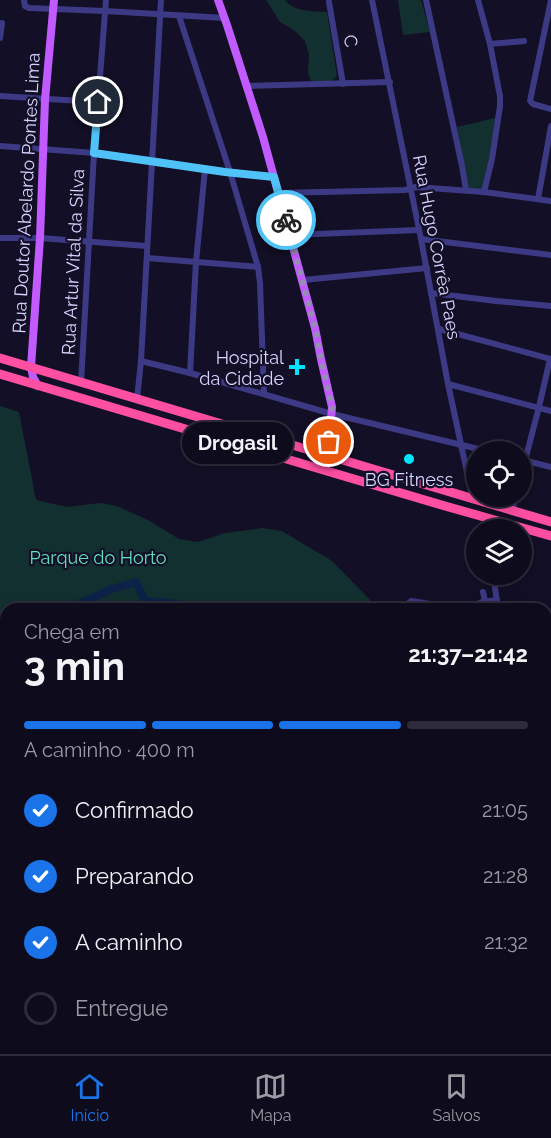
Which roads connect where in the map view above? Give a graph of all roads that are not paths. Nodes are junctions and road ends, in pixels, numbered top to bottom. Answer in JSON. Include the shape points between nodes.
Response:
{"nodes":[{"id":1,"x":24,"y":0,"type":"edge"},
{"id":2,"x":106,"y":0,"type":"edge"},
{"id":3,"x":161,"y":0,"type":"edge"},
{"id":4,"x":218,"y":0,"type":"edge"},
{"id":5,"x":372,"y":0,"type":"edge"},
{"id":6,"x":426,"y":0,"type":"edge"},
{"id":7,"x":478,"y":0,"type":"edge"},
{"id":8,"x":550,"y":0,"type":"edge"},
{"id":9,"x":329,"y":2,"type":"dead end"},
{"id":10,"x":53,"y":4,"type":"edge"},
{"id":11,"x":105,"y":11,"type":"junction"},
{"id":12,"x":160,"y":15,"type":"junction"},
{"id":13,"x":179,"y":16,"type":"junction"},
{"id":14,"x":225,"y":18,"type":"junction"},
{"id":15,"x":2,"y":22,"type":"dead end"},
{"id":16,"x":0,"y":38,"type":"edge"},
{"id":17,"x":524,"y":41,"type":"dead end"},
{"id":18,"x":490,"y":44,"type":"junction"},
{"id":19,"x":390,"y":82,"type":"junction"},
{"id":20,"x":343,"y":84,"type":"junction"},
{"id":21,"x":247,"y":86,"type":"junction"},
{"id":22,"x":0,"y":96,"type":"edge"},
{"id":23,"x":45,"y":100,"type":"junction"},
{"id":24,"x":98,"y":102,"type":"junction"},
{"id":25,"x":551,"y":109,"type":"edge"},
{"id":26,"x":551,"y":126,"type":"edge"},
{"id":27,"x":0,"y":146,"type":"edge"},
{"id":28,"x":43,"y":150,"type":"junction"},
{"id":29,"x":94,"y":153,"type":"junction"},
{"id":30,"x":152,"y":160,"type":"junction"},
{"id":31,"x":205,"y":169,"type":"junction"},
{"id":32,"x":230,"y":172,"type":"junction"},
{"id":33,"x":274,"y":177,"type":"junction"},
{"id":34,"x":411,"y":188,"type":"junction"},
{"id":35,"x":466,"y":190,"type":"junction"},
{"id":36,"x":484,"y":192,"type":"junction"},
{"id":37,"x":279,"y":193,"type":"junction"},
{"id":38,"x":538,"y":199,"type":"junction"},
{"id":39,"x":551,"y":201,"type":"edge"},
{"id":40,"x":419,"y":230,"type":"junction"},
{"id":41,"x":290,"y":235,"type":"junction"},
{"id":42,"x":0,"y":238,"type":"edge"},
{"id":43,"x":40,"y":238,"type":"junction"},
{"id":44,"x":421,"y":239,"type":"junction"},
{"id":45,"x":90,"y":242,"type":"junction"},
{"id":46,"x":147,"y":246,"type":"junction"},
{"id":47,"x":551,"y":255,"type":"edge"},
{"id":48,"x":147,"y":258,"type":"junction"},
{"id":49,"x":196,"y":262,"type":"junction"},
{"id":50,"x":258,"y":267,"type":"junction"},
{"id":51,"x":427,"y":268,"type":"junction"},
{"id":52,"x":303,"y":280,"type":"junction"},
{"id":53,"x":431,"y":293,"type":"junction"},
{"id":54,"x":551,"y":306,"type":"edge"},
{"id":55,"x":439,"y":329,"type":"junction"},
{"id":56,"x":0,"y":358,"type":"edge"},
{"id":57,"x":550,"y":359,"type":"edge"},
{"id":58,"x":141,"y":361,"type":"junction"},
{"id":59,"x":31,"y":367,"type":"junction"},
{"id":60,"x":190,"y":373,"type":"junction"},
{"id":61,"x":0,"y":374,"type":"edge"},
{"id":62,"x":81,"y":382,"type":"junction"},
{"id":63,"x":448,"y":384,"type":"junction"},
{"id":64,"x":38,"y":386,"type":"junction"},
{"id":65,"x":264,"y":394,"type":"junction"},
{"id":66,"x":137,"y":399,"type":"junction"},
{"id":67,"x":539,"y":407,"type":"junction"},
{"id":68,"x":551,"y":411,"type":"edge"},
{"id":69,"x":332,"y":414,"type":"junction"},
{"id":70,"x":529,"y":441,"type":"edge"},
{"id":71,"x":461,"y":444,"type":"junction"},
{"id":72,"x":466,"y":445,"type":"edge"},
{"id":73,"x":328,"y":456,"type":"junction"},
{"id":74,"x":532,"y":462,"type":"edge"},
{"id":75,"x":466,"y":467,"type":"edge"},
{"id":76,"x":551,"y":467,"type":"edge"},
{"id":77,"x":466,"y":498,"type":"edge"},
{"id":78,"x":498,"y":507,"type":"edge"},
{"id":79,"x":513,"y":507,"type":"edge"},
{"id":80,"x":512,"y":511,"type":"junction"},
{"id":81,"x":486,"y":518,"type":"joint"},
{"id":82,"x":551,"y":522,"type":"edge"},
{"id":83,"x":551,"y":536,"type":"edge"},
{"id":84,"x":494,"y":585,"type":"edge"},
{"id":85,"x":483,"y":592,"type":"dead end"},
{"id":86,"x":497,"y":600,"type":"junction"},
{"id":87,"x":486,"y":603,"type":"edge"},
{"id":88,"x":491,"y":603,"type":"edge"},
{"id":89,"x":497,"y":603,"type":"edge"}],
"edges":[{"from":1,"to":10,"type":"street","via":[[29,8]]},
{"from":2,"to":11,"type":"street","name":"Rua Artur Vital da Silva"},
{"from":3,"to":12,"type":"street"},
{"from":4,"to":14,"type":"main road"},
{"from":5,"to":19,"type":"street","name":"Rua Hugo Corrêa Paes"},
{"from":6,"to":35,"type":"street"},
{"from":7,"to":18,"type":"street"},
{"from":8,"to":25,"type":"street","via":[[530,101]]},
{"from":9,"to":20,"type":"street","name":"C"},
{"from":10,"to":11,"type":"street"},
{"from":10,"to":23,"type":"main road","name":"Rua Doutor Abelardo Pontes Lima"},
{"from":11,"to":12,"type":"street"},
{"from":11,"to":24,"type":"street","name":"Rua Artur Vital da Silva"},
{"from":12,"to":13,"type":"street"},
{"from":12,"to":30,"type":"street"},
{"from":13,"to":14,"type":"street"},
{"from":13,"to":32,"type":"street"},
{"from":14,"to":21,"type":"main road"},
{"from":15,"to":16,"type":"street"},
{"from":17,"to":18,"type":"street"},
{"from":18,"to":36,"type":"street","via":[[500,106]]},
{"from":19,"to":20,"type":"street"},
{"from":19,"to":34,"type":"street","name":"Rua Hugo Corrêa Paes"},
{"from":20,"to":21,"type":"street"},
{"from":21,"to":33,"type":"main road"},
{"from":22,"to":23,"type":"street"},
{"from":23,"to":24,"type":"street"},
{"from":23,"to":28,"type":"main road","name":"Rua Doutor Abelardo Pontes Lima"},
{"from":24,"to":29,"type":"street","name":"Rua Artur Vital da Silva"},
{"from":26,"to":38,"type":"street"},
{"from":27,"to":28,"type":"street"},
{"from":28,"to":29,"type":"street"},
{"from":28,"to":43,"type":"main road","name":"Rua Doutor Abelardo Pontes Lima"},
{"from":29,"to":30,"type":"street"},
{"from":29,"to":45,"type":"street","name":"Rua Artur Vital da Silva"},
{"from":30,"to":31,"type":"street"},
{"from":30,"to":46,"type":"street"},
{"from":31,"to":32,"type":"street"},
{"from":31,"to":49,"type":"street"},
{"from":32,"to":33,"type":"street"},
{"from":32,"to":50,"type":"street"},
{"from":33,"to":37,"type":"main road"},
{"from":34,"to":35,"type":"street"},
{"from":34,"to":37,"type":"street"},
{"from":34,"to":40,"type":"street","name":"Rua Hugo Corrêa Paes"},
{"from":35,"to":36,"type":"street"},
{"from":36,"to":38,"type":"street"},
{"from":37,"to":41,"type":"main road"},
{"from":38,"to":39,"type":"street"},
{"from":40,"to":41,"type":"street"},
{"from":40,"to":44,"type":"street","name":"Rua Hugo Corrêa Paes"},
{"from":41,"to":52,"type":"main road"},
{"from":42,"to":43,"type":"street"},
{"from":43,"to":45,"type":"street"},
{"from":43,"to":59,"type":"main road","name":"Rua Doutor Abelardo Pontes Lima"},
{"from":44,"to":47,"type":"street"},
{"from":44,"to":51,"type":"street","name":"Rua Hugo Corrêa Paes"},
{"from":45,"to":46,"type":"street"},
{"from":45,"to":62,"type":"street","name":"Rua Artur Vital da Silva"},
{"from":46,"to":48,"type":"street"},
{"from":48,"to":49,"type":"street"},
{"from":48,"to":58,"type":"street"},
{"from":49,"to":50,"type":"street"},
{"from":49,"to":60,"type":"street"},
{"from":50,"to":65,"type":"street"},
{"from":51,"to":52,"type":"street"},
{"from":51,"to":53,"type":"street","name":"Rua Hugo Corrêa Paes"},
{"from":52,"to":69,"type":"main road"},
{"from":53,"to":54,"type":"street"},
{"from":53,"to":55,"type":"street","name":"Rua Hugo Corrêa Paes"},
{"from":55,"to":57,"type":"street"},
{"from":55,"to":63,"type":"street","name":"Rua Hugo Corrêa Paes"},
{"from":56,"to":59,"type":"highway"},
{"from":57,"to":67,"type":"street"},
{"from":58,"to":60,"type":"street"},
{"from":58,"to":66,"type":"street"},
{"from":59,"to":62,"type":"highway"},
{"from":59,"to":64,"type":"main road","name":"Rua Doutor Abelardo Pontes Lima"},
{"from":60,"to":65,"type":"street"},
{"from":61,"to":64,"type":"highway"},
{"from":62,"to":66,"type":"highway"},
{"from":63,"to":67,"type":"street"},
{"from":63,"to":71,"type":"street","name":"Rua Hugo Corrêa Paes"},
{"from":64,"to":81,"type":"highway"},
{"from":65,"to":69,"type":"street"},
{"from":66,"to":73,"type":"highway"},
{"from":67,"to":68,"type":"street"},
{"from":67,"to":70,"type":"street"},
{"from":69,"to":71,"type":"street"},
{"from":69,"to":73,"type":"main road"},
{"from":71,"to":72,"type":"street"},
{"from":71,"to":75,"type":"street","name":"Rua Hugo Corrêa Paes"},
{"from":73,"to":77,"type":"highway"},
{"from":74,"to":76,"type":"street"},
{"from":78,"to":80,"type":"highway"},
{"from":79,"to":80,"type":"street"},
{"from":80,"to":82,"type":"highway"},
{"from":81,"to":83,"type":"highway"},
{"from":84,"to":86,"type":"street"},
{"from":85,"to":87,"type":"street"},
{"from":86,"to":88,"type":"street"},
{"from":86,"to":89,"type":"street"}]}
